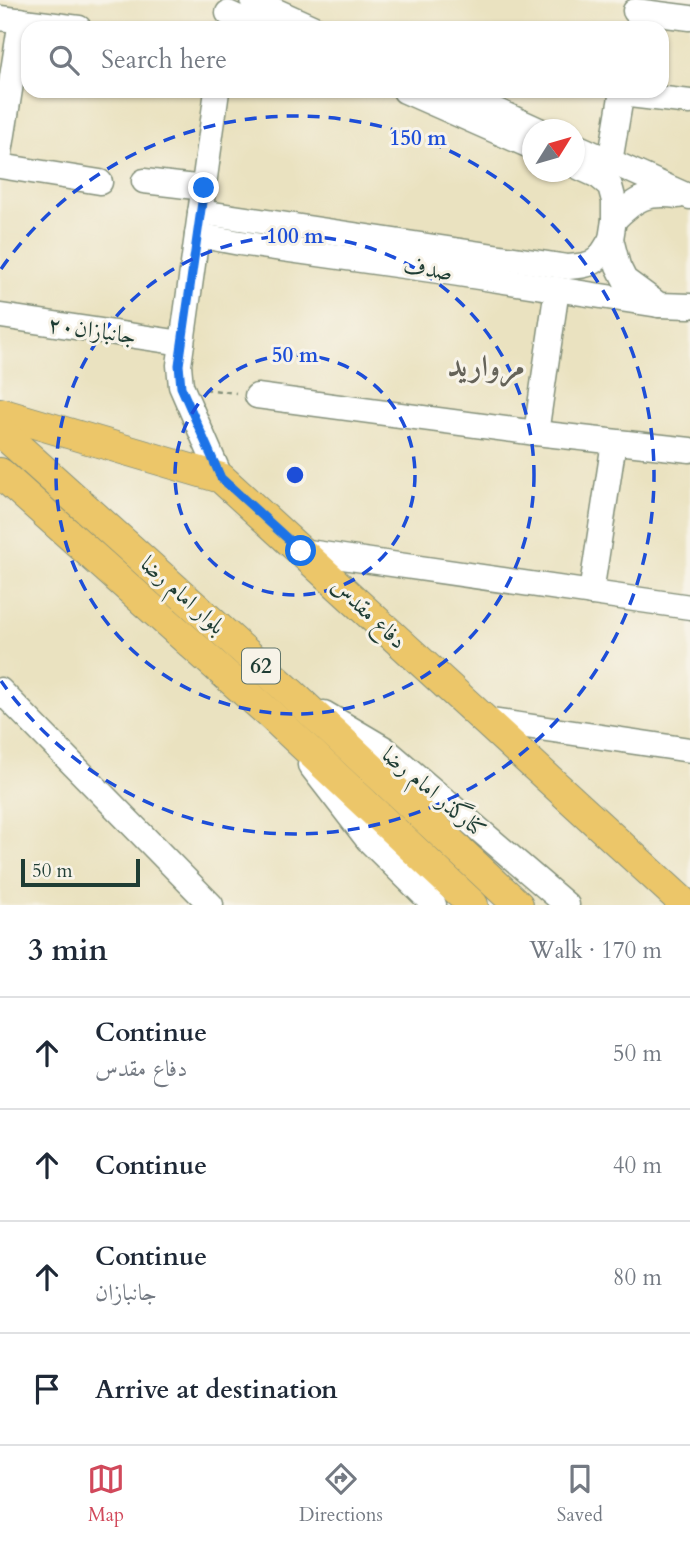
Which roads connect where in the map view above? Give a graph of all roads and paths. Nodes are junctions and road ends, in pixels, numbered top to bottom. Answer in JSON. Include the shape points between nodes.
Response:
{"nodes":[{"id":1,"x":635,"y":13,"type":"edge"},
{"id":2,"x":228,"y":14,"type":"edge"},
{"id":3,"x":259,"y":15,"type":"edge"},
{"id":4,"x":690,"y":18,"type":"edge"},
{"id":5,"x":10,"y":19,"type":"edge"},
{"id":6,"x":284,"y":21,"type":"edge"},
{"id":7,"x":216,"y":98,"type":"edge"},
{"id":8,"x":421,"y":98,"type":"edge"},
{"id":9,"x":469,"y":98,"type":"edge"},
{"id":10,"x":621,"y":98,"type":"edge"},
{"id":11,"x":663,"y":98,"type":"edge"},
{"id":12,"x":690,"y":102,"type":"edge"},
{"id":13,"x":522,"y":122,"type":"edge"},
{"id":14,"x":522,"y":142,"type":"edge"},
{"id":15,"x":585,"y":150,"type":"edge"},
{"id":16,"x":0,"y":153,"type":"edge"},
{"id":17,"x":610,"y":162,"type":"junction"},
{"id":18,"x":0,"y":166,"type":"edge"},
{"id":19,"x":585,"y":170,"type":"edge"},
{"id":20,"x":144,"y":181,"type":"dead end"},
{"id":21,"x":100,"y":182,"type":"dead end"},
{"id":22,"x":690,"y":197,"type":"edge"},
{"id":23,"x":200,"y":212,"type":"junction"},
{"id":24,"x":246,"y":219,"type":"junction"},
{"id":25,"x":612,"y":229,"type":"junction"},
{"id":26,"x":240,"y":243,"type":"junction"},
{"id":27,"x":557,"y":289,"type":"junction"},
{"id":28,"x":659,"y":304,"type":"junction"},
{"id":29,"x":690,"y":306,"type":"edge"},
{"id":30,"x":1,"y":316,"type":"edge"},
{"id":31,"x":182,"y":343,"type":"junction"},
{"id":32,"x":181,"y":387,"type":"junction"},
{"id":33,"x":257,"y":396,"type":"joint"},
{"id":34,"x":0,"y":413,"type":"edge"},
{"id":35,"x":0,"y":431,"type":"edge"},
{"id":36,"x":536,"y":433,"type":"junction"},
{"id":37,"x":614,"y":442,"type":"junction"},
{"id":38,"x":690,"y":450,"type":"edge"},
{"id":39,"x":0,"y":473,"type":"edge"},
{"id":40,"x":221,"y":478,"type":"junction"},
{"id":41,"x":301,"y":551,"type":"junction"},
{"id":42,"x":592,"y":593,"type":"junction"},
{"id":43,"x":690,"y":607,"type":"edge"},
{"id":44,"x":0,"y":690,"type":"edge"},
{"id":45,"x":291,"y":693,"type":"junction"},
{"id":46,"x":273,"y":717,"type":"junction"},
{"id":47,"x":485,"y":720,"type":"junction"},
{"id":48,"x":690,"y":750,"type":"edge"},
{"id":49,"x":211,"y":905,"type":"edge"},
{"id":50,"x":434,"y":905,"type":"edge"},
{"id":51,"x":473,"y":905,"type":"edge"},
{"id":52,"x":518,"y":905,"type":"edge"},
{"id":53,"x":567,"y":905,"type":"edge"},
{"id":54,"x":686,"y":905,"type":"edge"}],
"edges":[{"from":1,"to":4,"type":"street"},
{"from":2,"to":3,"type":"street"},
{"from":3,"to":6,"type":"street"},
{"from":5,"to":16,"type":"street"},
{"from":7,"to":23,"type":"street"},
{"from":8,"to":14,"type":"street"},
{"from":9,"to":13,"type":"street"},
{"from":10,"to":17,"type":"street"},
{"from":11,"to":12,"type":"street"},
{"from":15,"to":17,"type":"street"},
{"from":17,"to":22,"type":"street"},
{"from":18,"to":21,"type":"street"},
{"from":19,"to":25,"type":"street","via":[[610,186]]},
{"from":20,"to":23,"type":"street"},
{"from":22,"to":25,"type":"street","name":"صدف","via":[[659,194],[643,198],[628,206]]},
{"from":23,"to":24,"type":"street","name":"صدف"},
{"from":23,"to":26,"type":"street","name":"صدف"},
{"from":23,"to":31,"type":"street"},
{"from":24,"to":25,"type":"street","name":"صدف","via":[[568,267],[599,259]]},
{"from":24,"to":26,"type":"street","via":[[239,224]]},
{"from":25,"to":28,"type":"street","via":[[625,280]]},
{"from":26,"to":27,"type":"street","name":"صدف"},
{"from":27,"to":28,"type":"street","name":"صدف"},
{"from":27,"to":36,"type":"street"},
{"from":28,"to":29,"type":"street","name":"صدف"},
{"from":30,"to":31,"type":"street","name":"جانبازان۲۰"},
{"from":31,"to":32,"type":"street"},
{"from":32,"to":33,"type":"path"},
{"from":32,"to":40,"type":"street"},
{"from":33,"to":36,"type":"street"},
{"from":34,"to":40,"type":"main road","name":"دفاع مقدس"},
{"from":35,"to":45,"type":"main road","name":"بلوار امام رضا","number":"62"},
{"from":36,"to":37,"type":"street"},
{"from":37,"to":38,"type":"street"},
{"from":37,"to":42,"type":"street"},
{"from":39,"to":46,"type":"main road","name":"بلوار امام رضا","number":"62"},
{"from":40,"to":41,"type":"main road","name":"دفاع مقدس"},
{"from":41,"to":42,"type":"street"},
{"from":41,"to":47,"type":"main road","name":"دفاع مقدس"},
{"from":42,"to":43,"type":"street"},
{"from":44,"to":49,"type":"street"},
{"from":45,"to":52,"type":"main road","name":"بلوار امام رضا","number":"62"},
{"from":45,"to":53,"type":"street","name":"کنارگذر امام رضا","via":[[385,749]]},
{"from":46,"to":50,"type":"street","via":[[368,840]]},
{"from":46,"to":51,"type":"main road","name":"بلوار امام رضا","number":"62"},
{"from":47,"to":48,"type":"street"},
{"from":47,"to":54,"type":"main road","name":"دفاع مقدس"}]}
